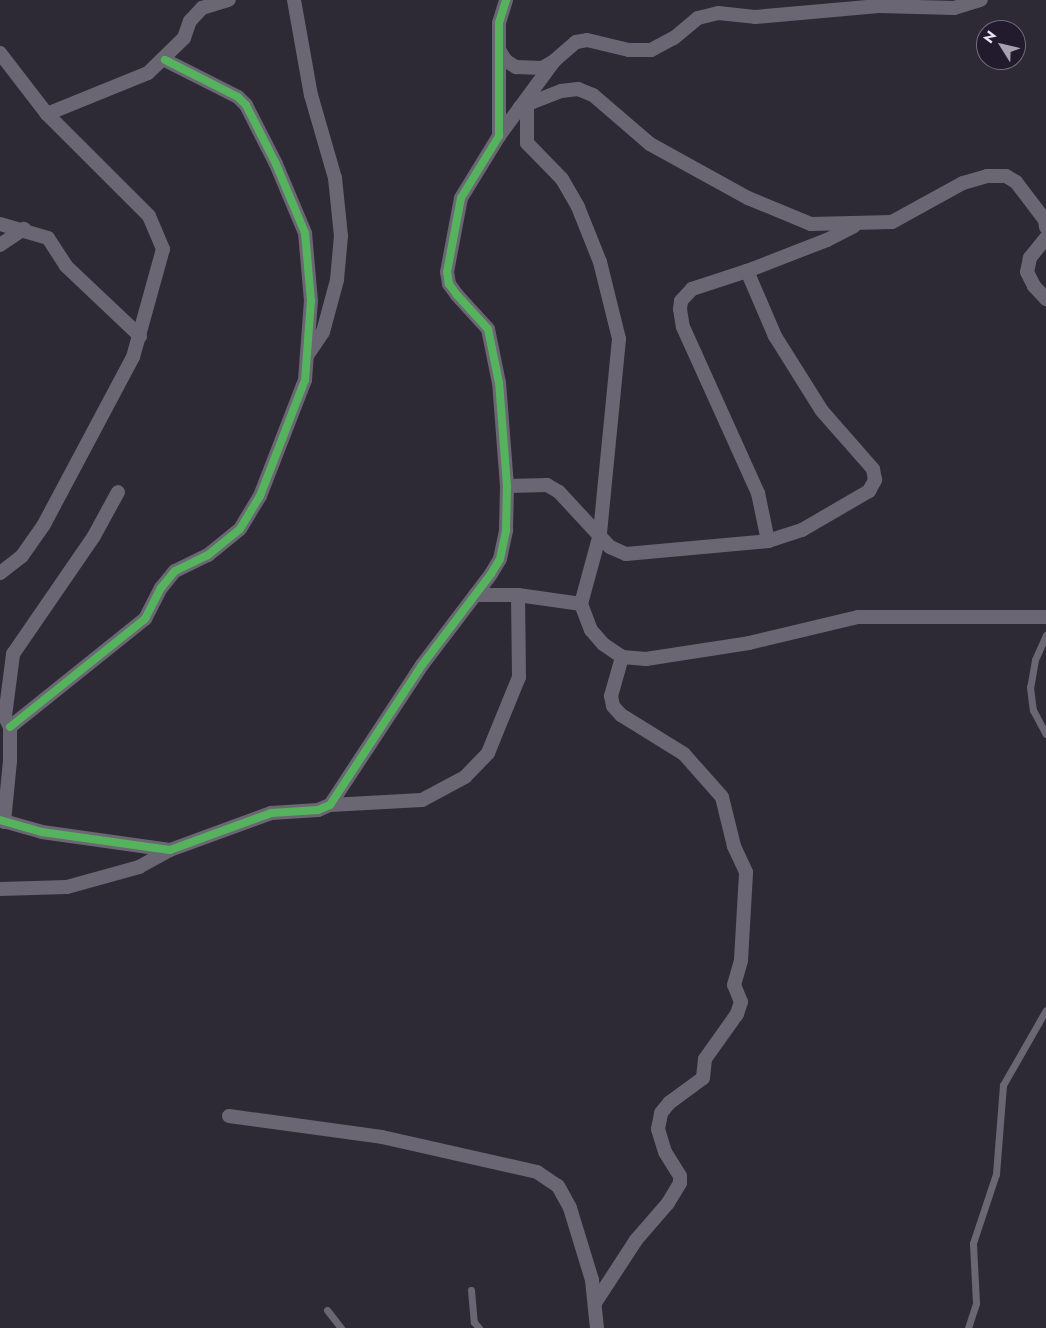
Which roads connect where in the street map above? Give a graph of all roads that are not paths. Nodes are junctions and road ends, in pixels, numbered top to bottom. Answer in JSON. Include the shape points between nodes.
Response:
{"nodes":[{"id":1,"x":229,"y":0,"type":"edge"},
{"id":2,"x":294,"y":0,"type":"edge"},
{"id":3,"x":506,"y":0,"type":"edge"},
{"id":4,"x":981,"y":0,"type":"edge"},
{"id":5,"x":499,"y":50,"type":"junction"},
{"id":6,"x":0,"y":53,"type":"edge"},
{"id":7,"x":165,"y":60,"type":"junction"},
{"id":8,"x":554,"y":61,"type":"junction"},
{"id":9,"x":523,"y":106,"type":"junction"},
{"id":10,"x":47,"y":114,"type":"junction"},
{"id":11,"x":499,"y":136,"type":"junction"},
{"id":12,"x":0,"y":224,"type":"edge"},
{"id":13,"x":854,"y":226,"type":"junction"},
{"id":14,"x":1046,"y":228,"type":"edge"},
{"id":15,"x":24,"y":229,"type":"junction"},
{"id":16,"x":1046,"y":238,"type":"edge"},
{"id":17,"x":0,"y":245,"type":"edge"},
{"id":18,"x":747,"y":271,"type":"junction"},
{"id":19,"x":1046,"y":299,"type":"edge"},
{"id":20,"x":140,"y":336,"type":"junction"},
{"id":21,"x":307,"y":356,"type":"junction"},
{"id":22,"x":507,"y":486,"type":"junction"},
{"id":23,"x":118,"y":492,"type":"dead end"},
{"id":24,"x":600,"y":534,"type":"junction"},
{"id":25,"x":768,"y":541,"type":"junction"},
{"id":26,"x":0,"y":573,"type":"edge"},
{"id":27,"x":475,"y":595,"type":"junction"},
{"id":28,"x":518,"y":595,"type":"junction"},
{"id":29,"x":581,"y":604,"type":"junction"},
{"id":30,"x":1046,"y":617,"type":"edge"},
{"id":31,"x":1046,"y":635,"type":"edge"},
{"id":32,"x":622,"y":657,"type":"junction"},
{"id":33,"x":5,"y":718,"type":"edge"},
{"id":34,"x":1046,"y":734,"type":"edge"},
{"id":35,"x":330,"y":804,"type":"junction"},
{"id":36,"x":2,"y":821,"type":"edge"},
{"id":37,"x":170,"y":850,"type":"junction"},
{"id":38,"x":0,"y":889,"type":"edge"},
{"id":39,"x":1046,"y":1010,"type":"edge"},
{"id":40,"x":229,"y":1116,"type":"dead end"},
{"id":41,"x":471,"y":1290,"type":"dead end"},
{"id":42,"x":595,"y":1303,"type":"junction"},
{"id":43,"x":327,"y":1310,"type":"dead end"},
{"id":44,"x":341,"y":1328,"type":"edge"},
{"id":45,"x":480,"y":1328,"type":"edge"},
{"id":46,"x":597,"y":1328,"type":"edge"},
{"id":47,"x":968,"y":1328,"type":"edge"}],
"edges":[{"from":1,"to":7,"type":"street","via":[[202,8]]},
{"from":2,"to":21,"type":"street","via":[[311,95],[335,178],[340,236],[337,280],[323,332]]},
{"from":3,"to":5,"type":"street","via":[[499,23]]},
{"from":4,"to":8,"type":"street","via":[[954,8],[879,6],[754,17],[718,13],[698,18],[674,38],[651,50],[629,50],[587,40],[568,46]]},
{"from":5,"to":8,"type":"street","via":[[506,61],[516,67],[542,68]]},
{"from":5,"to":11,"type":"street"},
{"from":6,"to":10,"type":"street"},
{"from":7,"to":10,"type":"street","via":[[148,73]]},
{"from":7,"to":21,"type":"street","via":[[238,97],[246,105],[276,164],[306,233],[311,300]]},
{"from":8,"to":9,"type":"street"},
{"from":9,"to":11,"type":"street"},
{"from":9,"to":13,"type":"street","via":[[561,91],[578,89],[593,95],[650,144],[748,198],[811,224]]},
{"from":9,"to":24,"type":"street","via":[[527,143],[562,179],[578,207],[600,262],[619,339]]},
{"from":10,"to":20,"type":"street","via":[[149,216],[159,234],[163,249],[160,269]]},
{"from":11,"to":22,"type":"street","via":[[461,198],[447,272],[449,284],[481,318],[492,342]]},
{"from":12,"to":15,"type":"street"},
{"from":13,"to":14,"type":"street","via":[[892,222],[963,183],[986,176],[1006,176],[1016,182],[1045,220]]},
{"from":13,"to":18,"type":"street"},
{"from":15,"to":17,"type":"street"},
{"from":15,"to":20,"type":"street","via":[[48,238],[66,266]]},
{"from":16,"to":19,"type":"street","via":[[1030,258],[1027,272]]},
{"from":18,"to":25,"type":"street","via":[[692,289],[681,301],[680,309],[683,327],[758,493]]},
{"from":18,"to":25,"type":"street","via":[[775,336],[822,411],[873,469],[875,480],[869,491],[802,530]]},
{"from":20,"to":26,"type":"street","via":[[133,357],[43,526],[22,556]]},
{"from":21,"to":33,"type":"street","via":[[305,380],[280,448],[260,496],[240,529],[208,555],[174,571],[145,619]]},
{"from":22,"to":24,"type":"street","via":[[547,486],[558,492]]},
{"from":22,"to":27,"type":"street","via":[[506,530],[500,559]]},
{"from":23,"to":33,"type":"street","via":[[94,536],[12,654]]},
{"from":24,"to":25,"type":"street","via":[[610,547],[626,554]]},
{"from":24,"to":29,"type":"street"},
{"from":27,"to":28,"type":"street"},
{"from":27,"to":35,"type":"street","via":[[422,665]]},
{"from":28,"to":29,"type":"street"},
{"from":28,"to":35,"type":"street","via":[[519,677],[488,753],[465,776],[422,800]]},
{"from":29,"to":32,"type":"street","via":[[591,630]]},
{"from":30,"to":32,"type":"street","via":[[858,617],[740,644],[646,660]]},
{"from":31,"to":34,"type":"lane","via":[[1035,660],[1030,687],[1033,710]]},
{"from":32,"to":42,"type":"street","via":[[611,696],[613,706],[621,716],[684,754],[722,797],[734,846],[746,872],[745,910],[741,960],[734,985],[741,996],[737,1014],[705,1059],[703,1078],[661,1113],[658,1129],[665,1152],[680,1176],[680,1183],[668,1203],[636,1240]]},
{"from":33,"to":36,"type":"street"},
{"from":35,"to":37,"type":"street","via":[[318,810],[272,813]]},
{"from":36,"to":37,"type":"street","via":[[42,832]]},
{"from":37,"to":38,"type":"street","via":[[132,869],[68,888]]},
{"from":39,"to":47,"type":"lane","via":[[1003,1084],[996,1174],[973,1243],[976,1303]]},
{"from":40,"to":42,"type":"street","via":[[382,1137],[537,1172],[558,1186],[570,1208],[592,1280]]},
{"from":41,"to":45,"type":"lane","via":[[474,1322]]},
{"from":42,"to":46,"type":"street"},
{"from":43,"to":44,"type":"lane"}]}
